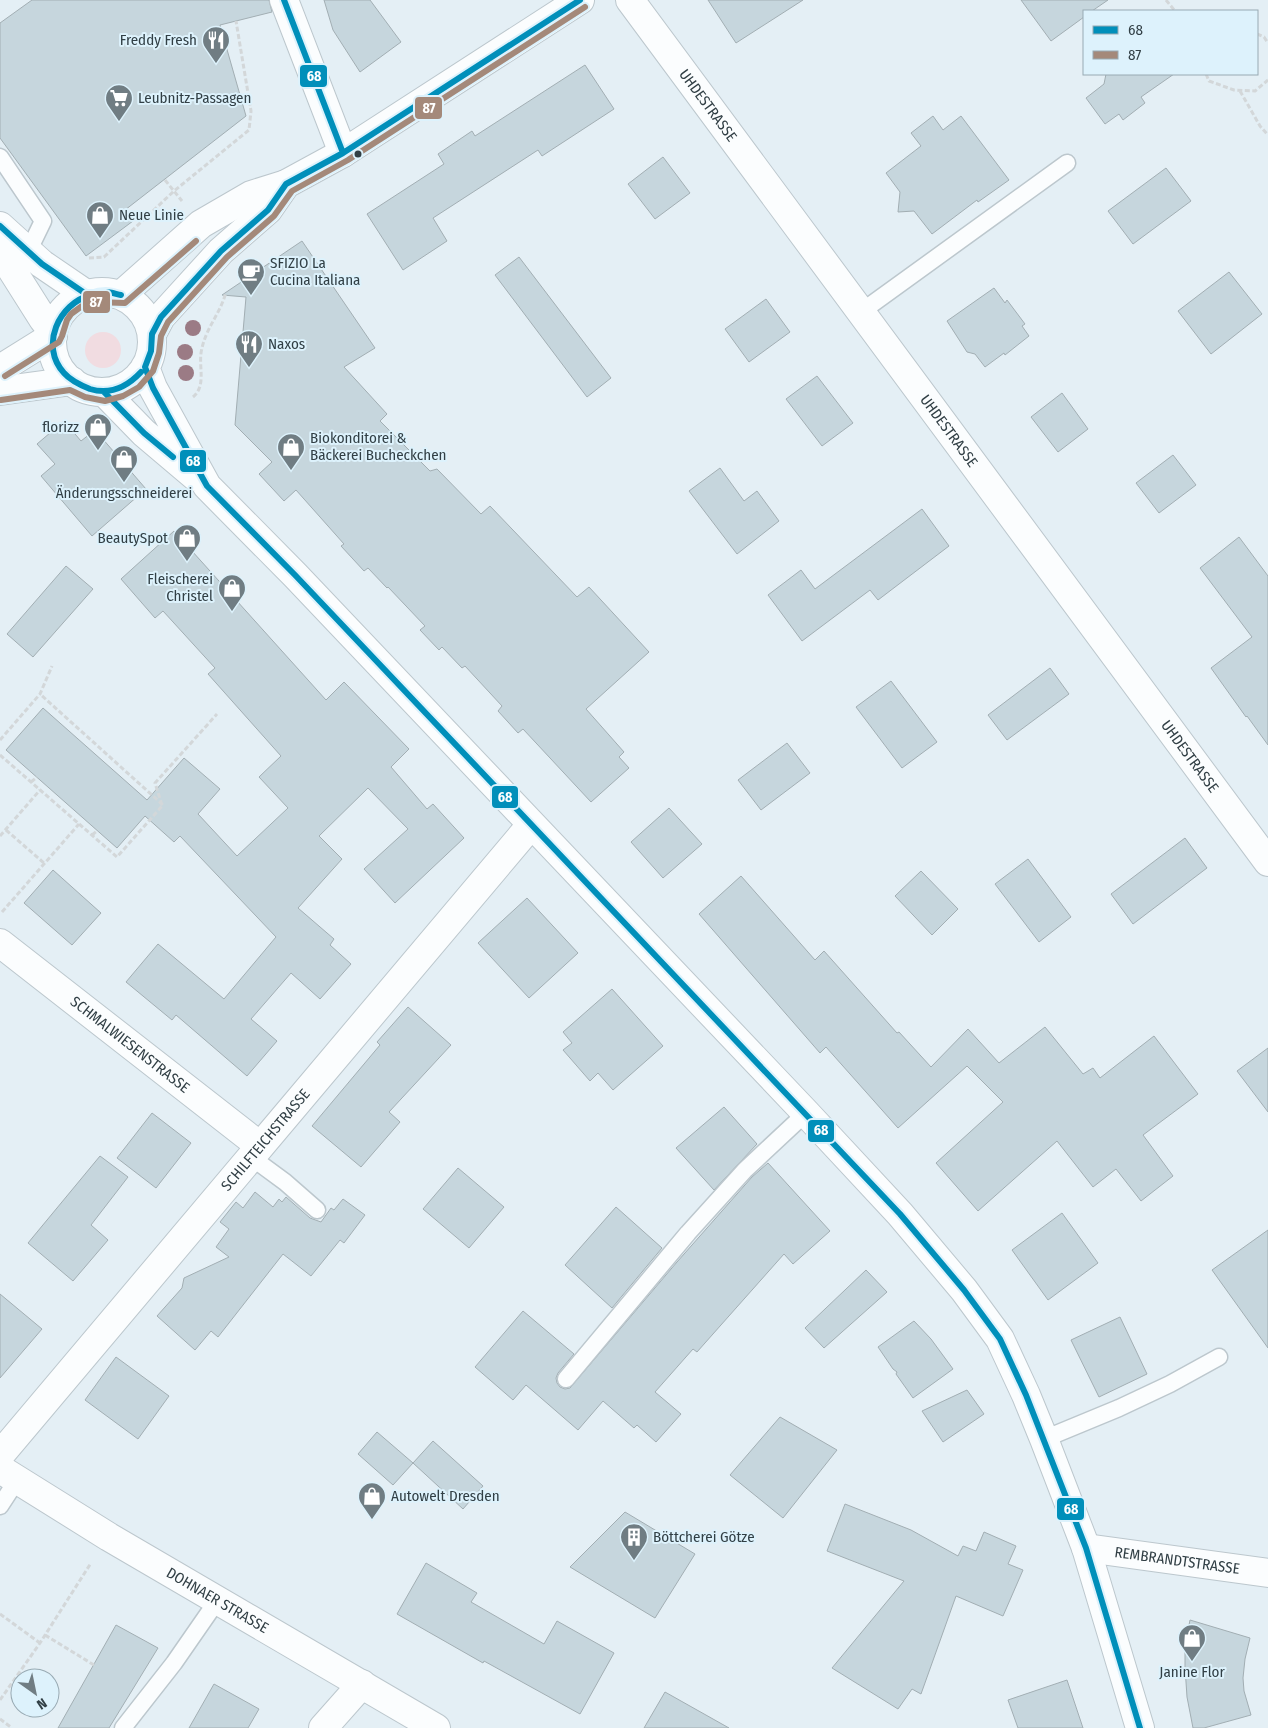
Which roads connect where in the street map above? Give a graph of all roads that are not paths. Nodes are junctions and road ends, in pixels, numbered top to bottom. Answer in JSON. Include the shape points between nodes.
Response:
{"nodes":[{"id":1,"x":284,"y":0,"type":"edge"},
{"id":2,"x":580,"y":0,"type":"edge"},
{"id":3,"x":630,"y":0,"type":"edge"},
{"id":4,"x":343,"y":153,"type":"junction"},
{"id":5,"x":0,"y":157,"type":"edge"},
{"id":6,"x":1067,"y":163,"type":"dead end"},
{"id":7,"x":286,"y":184,"type":"junction"},
{"id":8,"x":0,"y":226,"type":"edge"},
{"id":9,"x":0,"y":250,"type":"edge"},
{"id":10,"x":28,"y":252,"type":"junction"},
{"id":11,"x":86,"y":294,"type":"junction"},
{"id":12,"x":121,"y":295,"type":"junction"},
{"id":13,"x":861,"y":312,"type":"junction"},
{"id":14,"x":53,"y":334,"type":"junction"},
{"id":15,"x":152,"y":334,"type":"junction"},
{"id":16,"x":145,"y":367,"type":"junction"},
{"id":17,"x":0,"y":368,"type":"edge"},
{"id":18,"x":72,"y":381,"type":"junction"},
{"id":19,"x":0,"y":392,"type":"edge"},
{"id":20,"x":104,"y":392,"type":"junction"},
{"id":21,"x":207,"y":486,"type":"junction"},
{"id":22,"x":531,"y":825,"type":"junction"},
{"id":23,"x":1268,"y":862,"type":"edge"},
{"id":24,"x":0,"y":943,"type":"edge"},
{"id":25,"x":806,"y":1113,"type":"junction"},
{"id":26,"x":255,"y":1152,"type":"junction"},
{"id":27,"x":317,"y":1210,"type":"dead end"},
{"id":28,"x":1219,"y":1357,"type":"dead end"},
{"id":29,"x":566,"y":1379,"type":"dead end"},
{"id":30,"x":1044,"y":1439,"type":"junction"},
{"id":31,"x":0,"y":1455,"type":"edge"},
{"id":32,"x":9,"y":1475,"type":"edge"},
{"id":33,"x":0,"y":1506,"type":"edge"},
{"id":34,"x":1086,"y":1548,"type":"junction"},
{"id":35,"x":1268,"y":1573,"type":"edge"},
{"id":36,"x":217,"y":1601,"type":"junction"},
{"id":37,"x":362,"y":1684,"type":"junction"},
{"id":38,"x":123,"y":1728,"type":"edge"},
{"id":39,"x":324,"y":1728,"type":"edge"},
{"id":40,"x":436,"y":1728,"type":"edge"},
{"id":41,"x":1140,"y":1728,"type":"edge"}],
"edges":[{"from":1,"to":4,"type":"street"},
{"from":2,"to":4,"type":"street"},
{"from":3,"to":13,"type":"street","name":"UHDESTRASSE"},
{"from":4,"to":7,"type":"street"},
{"from":5,"to":10,"type":"lane","via":[[43,221]]},
{"from":6,"to":13,"type":"lane"},
{"from":7,"to":12,"type":"street","via":[[251,195],[201,224]]},
{"from":7,"to":15,"type":"street","via":[[268,210],[221,251],[161,317]]},
{"from":8,"to":10,"type":"street"},
{"from":9,"to":14,"type":"street"},
{"from":10,"to":11,"type":"street"},
{"from":11,"to":12,"type":"street","via":[[104,292]]},
{"from":11,"to":14,"type":"street","via":[[59,316]]},
{"from":12,"to":15,"type":"street","via":[[141,311]]},
{"from":13,"to":23,"type":"street","name":"UHDESTRASSE"},
{"from":14,"to":17,"type":"street"},
{"from":14,"to":18,"type":"street","via":[[56,361]]},
{"from":15,"to":16,"type":"street","via":[[151,351]]},
{"from":16,"to":20,"type":"street","via":[[134,380]]},
{"from":16,"to":21,"type":"street","via":[[153,388]]},
{"from":18,"to":19,"type":"street"},
{"from":18,"to":20,"type":"street","via":[[87,389]]},
{"from":20,"to":21,"type":"street","via":[[144,433]]},
{"from":21,"to":22,"type":"street"},
{"from":22,"to":25,"type":"street"},
{"from":22,"to":26,"type":"street","name":"SCHILFTEICHSTRASSE"},
{"from":24,"to":26,"type":"street","name":"SCHMALWIESENSTRASSE"},
{"from":25,"to":29,"type":"lane","via":[[745,1170],[688,1233]]},
{"from":25,"to":30,"type":"street","via":[[900,1214],[974,1304],[1000,1340]]},
{"from":26,"to":27,"type":"lane"},
{"from":26,"to":31,"type":"street","name":"SCHILFTEICHSTRASSE"},
{"from":28,"to":30,"type":"lane","via":[[1170,1384]]},
{"from":30,"to":34,"type":"street"},
{"from":32,"to":33,"type":"lane"},
{"from":32,"to":36,"type":"street","name":"DOHNAER STRASSE"},
{"from":34,"to":35,"type":"street","name":"REMBRANDTSTRASSE"},
{"from":34,"to":41,"type":"street"},
{"from":36,"to":37,"type":"street","name":"DOHNAER STRASSE"},
{"from":36,"to":38,"type":"lane"},
{"from":37,"to":39,"type":"street"},
{"from":37,"to":40,"type":"street","name":"DOHNAER STRASSE"}]}
